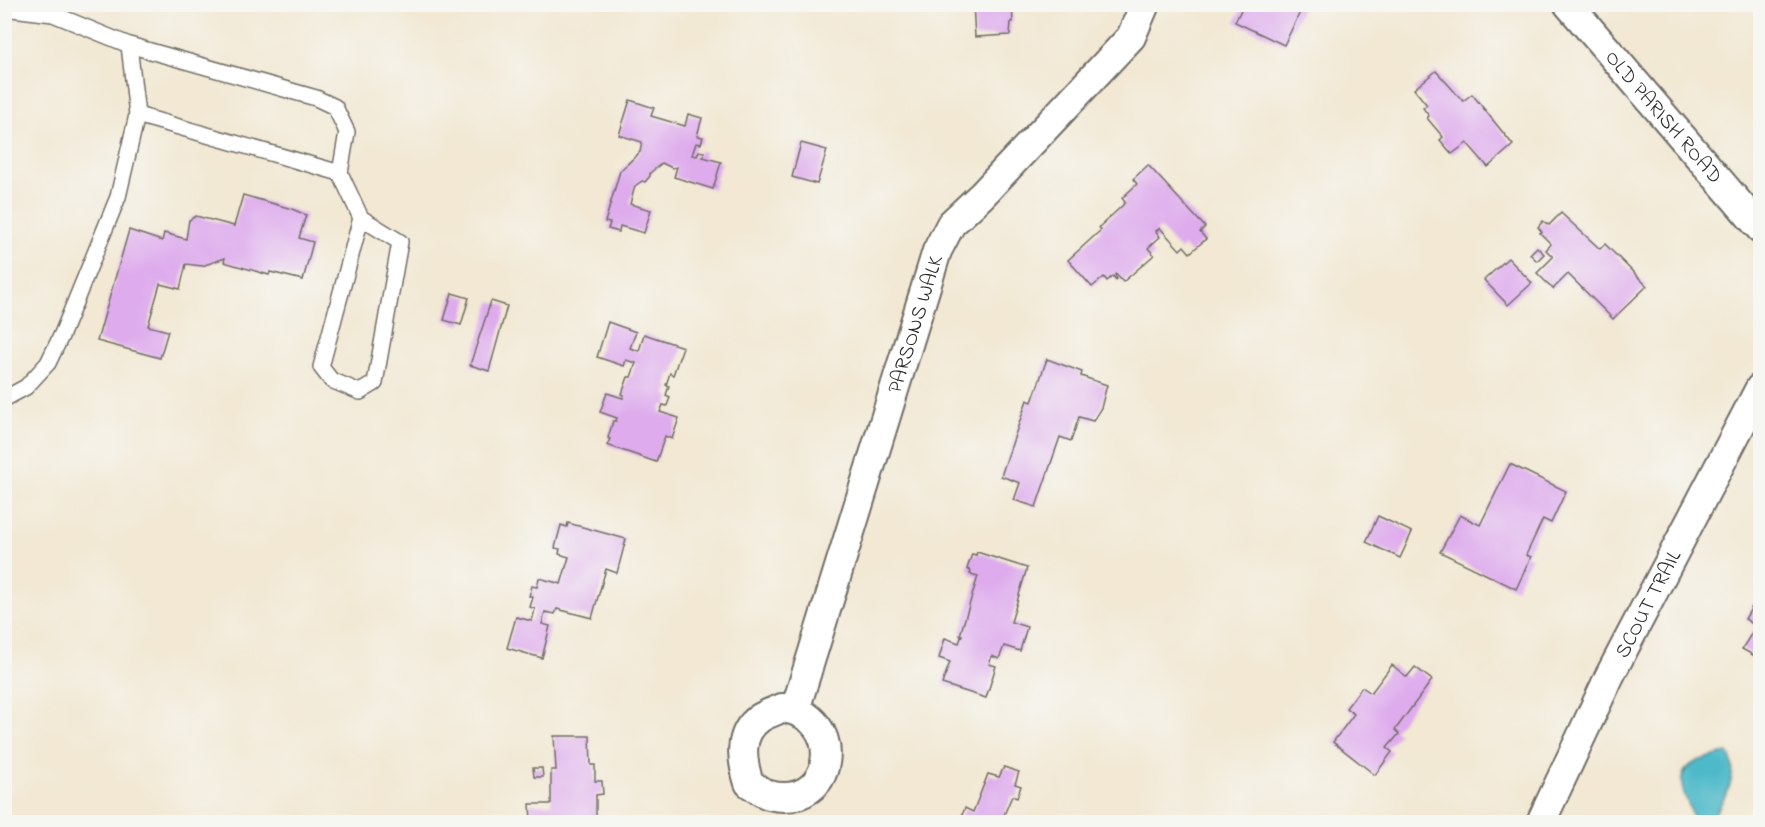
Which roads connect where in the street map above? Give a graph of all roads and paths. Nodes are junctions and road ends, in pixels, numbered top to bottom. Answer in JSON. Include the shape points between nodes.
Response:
{"nodes":[{"id":1,"x":1145,"y":4,"type":"edge"},
{"id":2,"x":1568,"y":4,"type":"edge"},
{"id":3,"x":4,"y":8,"type":"edge"},
{"id":4,"x":129,"y":45,"type":"junction"},
{"id":5,"x":138,"y":115,"type":"junction"},
{"id":6,"x":340,"y":173,"type":"junction"},
{"id":7,"x":361,"y":218,"type":"junction"},
{"id":8,"x":1761,"y":228,"type":"edge"},
{"id":9,"x":1761,"y":388,"type":"edge"},
{"id":10,"x":4,"y":399,"type":"edge"},
{"id":11,"x":795,"y":710,"type":"dead end"},
{"id":12,"x":1541,"y":822,"type":"edge"}],
"edges":[{"from":1,"to":11,"type":"street","name":"PARSONS WALK","via":[[1131,37],[951,224],[937,251]]},
{"from":2,"to":8,"type":"street","name":"OLD PARISH ROAD"},
{"from":3,"to":4,"type":"lane","via":[[53,15]]},
{"from":4,"to":5,"type":"lane"},
{"from":4,"to":6,"type":"lane","via":[[316,98],[335,107],[347,132]]},
{"from":5,"to":6,"type":"lane"},
{"from":5,"to":10,"type":"lane","via":[[118,197],[62,334],[48,363],[26,387]]},
{"from":6,"to":7,"type":"lane"},
{"from":7,"to":7,"type":"lane","via":[[400,242],[375,382],[360,392],[331,380],[321,367]]},
{"from":9,"to":12,"type":"street","name":"SCOUT TRAIL","via":[[1610,675]]}]}
